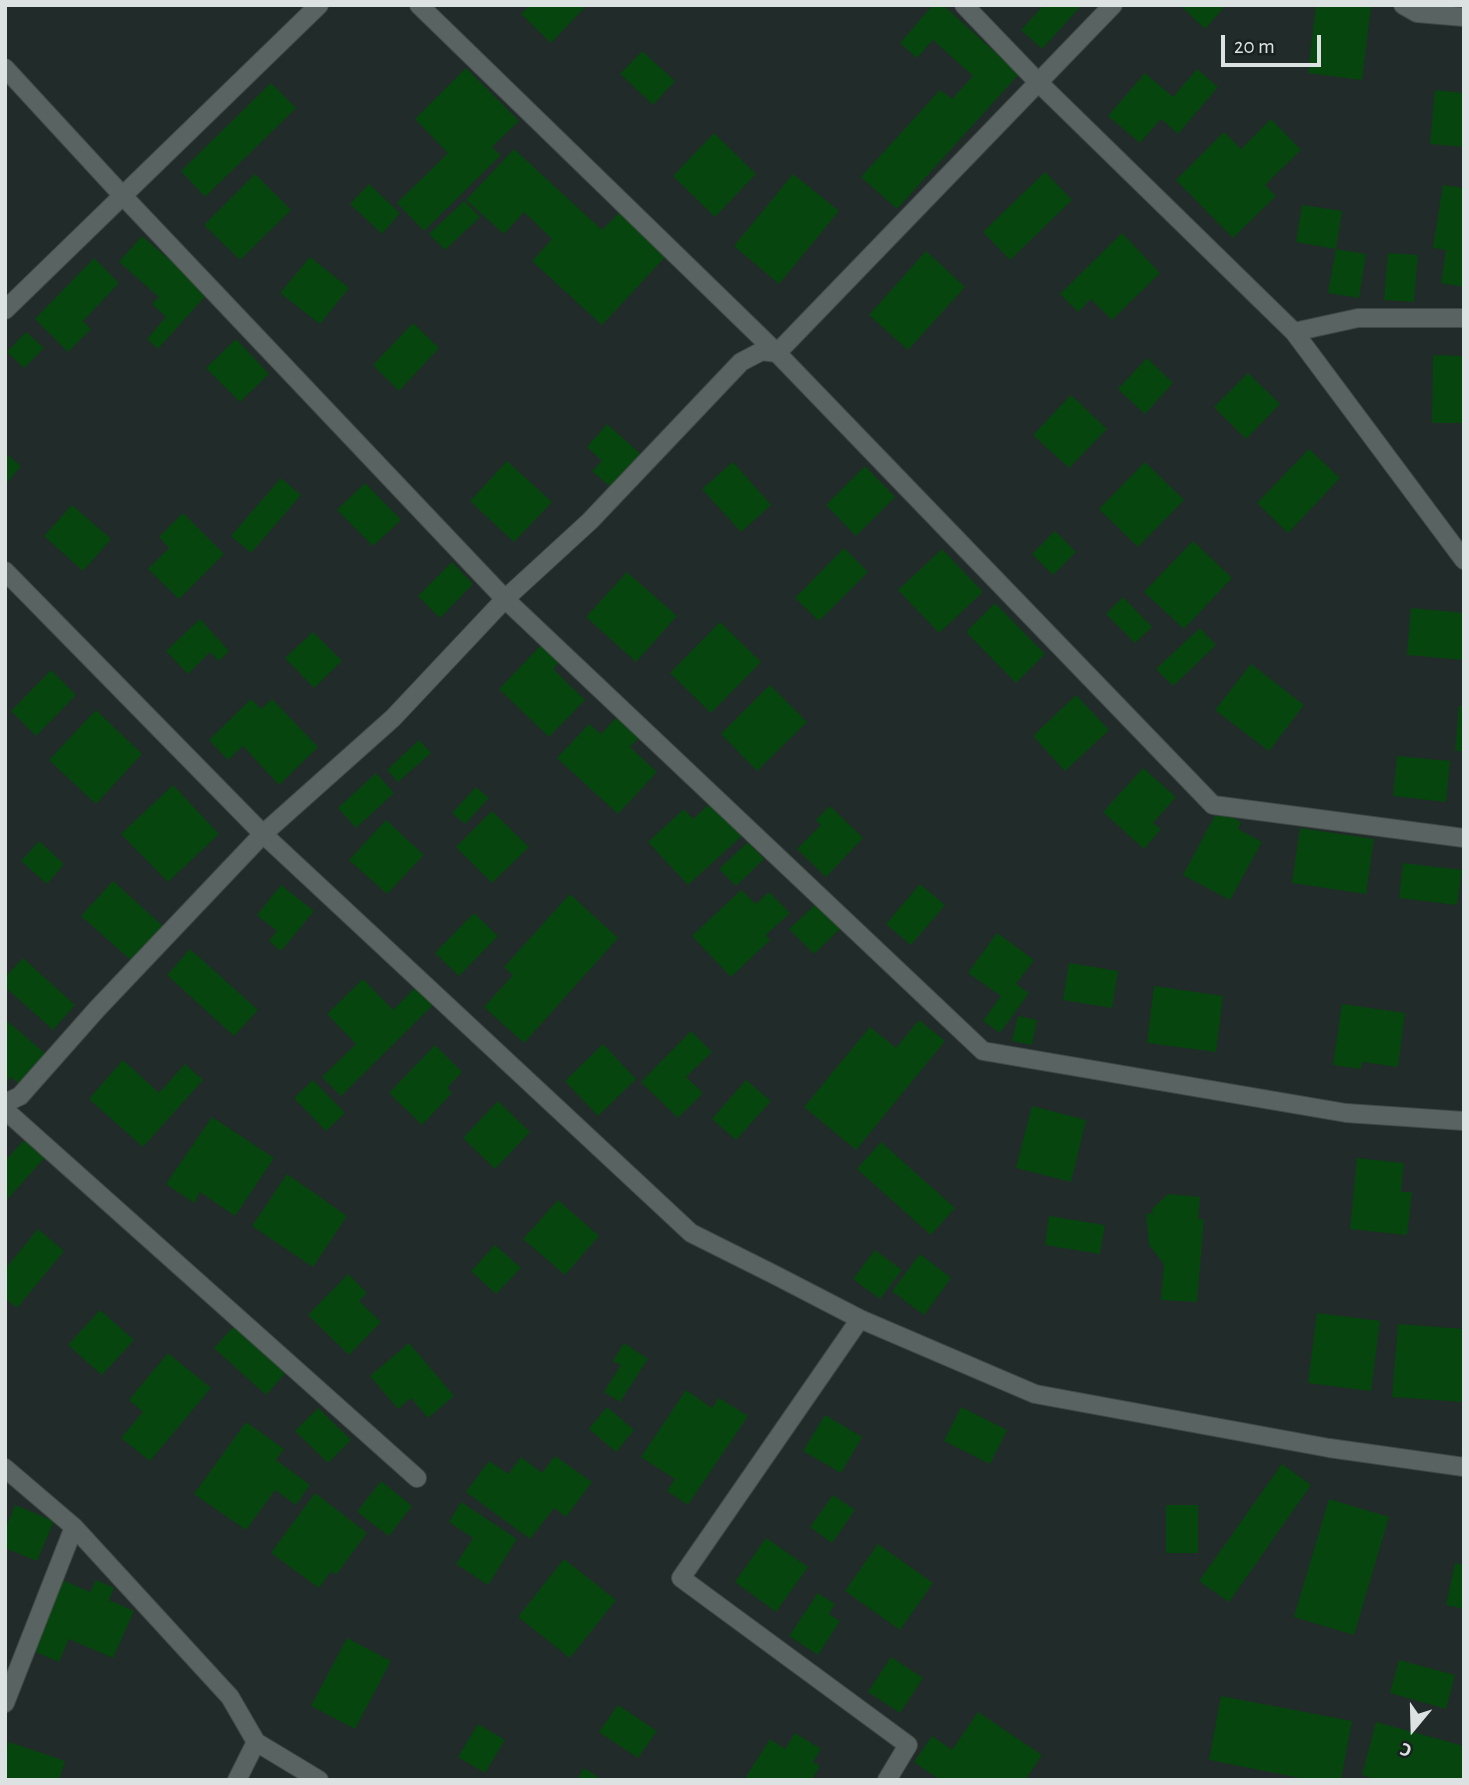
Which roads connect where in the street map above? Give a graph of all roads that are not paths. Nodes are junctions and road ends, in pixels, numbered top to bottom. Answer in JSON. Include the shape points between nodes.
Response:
{"nodes":[{"id":1,"x":319,"y":5,"type":"edge"},
{"id":2,"x":419,"y":5,"type":"edge"},
{"id":3,"x":964,"y":5,"type":"edge"},
{"id":4,"x":1113,"y":5,"type":"edge"},
{"id":5,"x":1403,"y":5,"type":"edge"},
{"id":6,"x":1464,"y":17,"type":"edge"},
{"id":7,"x":5,"y":68,"type":"edge"},
{"id":8,"x":1038,"y":82,"type":"junction"},
{"id":9,"x":123,"y":196,"type":"junction"},
{"id":10,"x":5,"y":310,"type":"edge"},
{"id":11,"x":1464,"y":318,"type":"edge"},
{"id":12,"x":1294,"y":332,"type":"junction"},
{"id":13,"x":778,"y":353,"type":"junction"},
{"id":14,"x":1464,"y":559,"type":"edge"},
{"id":15,"x":5,"y":571,"type":"edge"},
{"id":16,"x":505,"y":599,"type":"junction"},
{"id":17,"x":262,"y":835,"type":"junction"},
{"id":18,"x":1464,"y":838,"type":"edge"},
{"id":19,"x":5,"y":1103,"type":"edge"},
{"id":20,"x":5,"y":1110,"type":"edge"},
{"id":21,"x":1464,"y":1121,"type":"edge"},
{"id":22,"x":860,"y":1319,"type":"junction"},
{"id":23,"x":1464,"y":1467,"type":"edge"},
{"id":24,"x":5,"y":1468,"type":"edge"},
{"id":25,"x":418,"y":1478,"type":"dead end"},
{"id":26,"x":74,"y":1527,"type":"junction"},
{"id":27,"x":5,"y":1703,"type":"edge"},
{"id":28,"x":256,"y":1742,"type":"junction"},
{"id":29,"x":237,"y":1780,"type":"edge"},
{"id":30,"x":319,"y":1780,"type":"edge"},
{"id":31,"x":887,"y":1780,"type":"edge"}],
"edges":[{"from":1,"to":9,"type":"lane"},
{"from":2,"to":13,"type":"lane"},
{"from":3,"to":8,"type":"lane"},
{"from":4,"to":8,"type":"lane"},
{"from":5,"to":6,"type":"lane","via":[[1417,13]]},
{"from":7,"to":9,"type":"lane"},
{"from":8,"to":12,"type":"lane"},
{"from":8,"to":13,"type":"lane"},
{"from":9,"to":10,"type":"lane"},
{"from":9,"to":16,"type":"lane"},
{"from":11,"to":12,"type":"lane","via":[[1358,318]]},
{"from":12,"to":14,"type":"lane"},
{"from":13,"to":16,"type":"lane","via":[[762,351],[741,362],[590,521]]},
{"from":13,"to":18,"type":"lane","via":[[1213,805]]},
{"from":15,"to":17,"type":"lane"},
{"from":16,"to":17,"type":"lane","via":[[393,718]]},
{"from":16,"to":21,"type":"lane","via":[[983,1051],[1346,1113]]},
{"from":17,"to":19,"type":"lane","via":[[20,1096]]},
{"from":17,"to":22,"type":"lane","via":[[691,1233]]},
{"from":20,"to":25,"type":"lane"},
{"from":22,"to":23,"type":"lane","via":[[1035,1394],[1329,1448]]},
{"from":22,"to":31,"type":"lane","via":[[681,1578],[908,1745]]},
{"from":24,"to":26,"type":"lane"},
{"from":26,"to":27,"type":"lane"},
{"from":26,"to":28,"type":"lane","via":[[230,1696]]},
{"from":28,"to":29,"type":"lane"},
{"from":28,"to":30,"type":"lane"}]}
